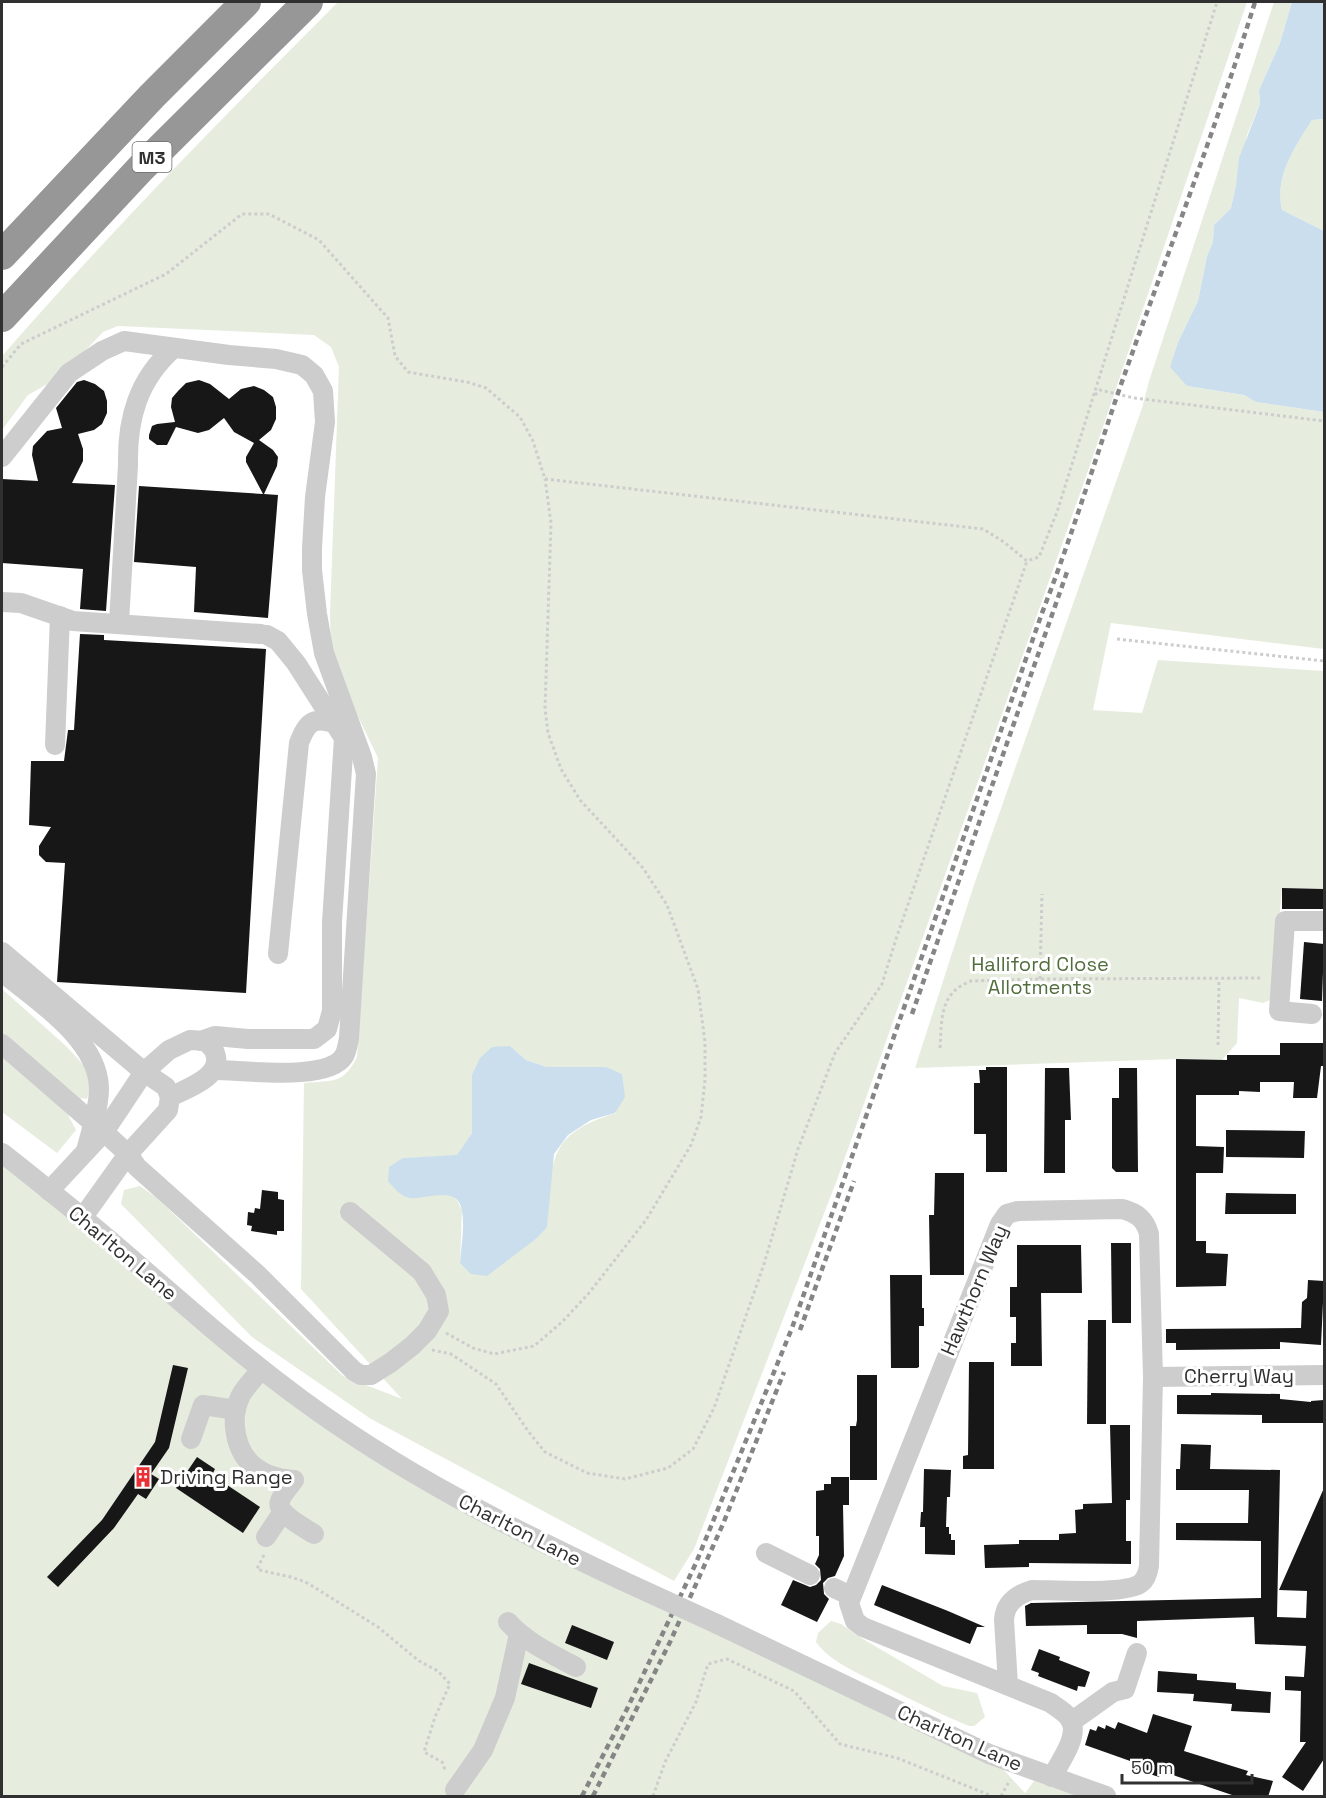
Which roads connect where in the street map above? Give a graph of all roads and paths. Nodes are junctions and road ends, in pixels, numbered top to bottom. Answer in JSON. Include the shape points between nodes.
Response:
{"nodes":[{"id":1,"x":246,"y":2,"type":"edge"},
{"id":2,"x":308,"y":2,"type":"edge"},
{"id":3,"x":1216,"y":2,"type":"edge"},
{"id":4,"x":2,"y":255,"type":"edge"},
{"id":5,"x":2,"y":317,"type":"edge"},
{"id":6,"x":174,"y":348,"type":"junction"},
{"id":7,"x":2,"y":367,"type":"edge"},
{"id":8,"x":1093,"y":396,"type":"junction"},
{"id":9,"x":1324,"y":421,"type":"edge"},
{"id":10,"x":2,"y":457,"type":"edge"},
{"id":11,"x":545,"y":479,"type":"junction"},
{"id":12,"x":1027,"y":561,"type":"junction"},
{"id":13,"x":2,"y":602,"type":"edge"},
{"id":14,"x":60,"y":616,"type":"junction"},
{"id":15,"x":119,"y":623,"type":"junction"},
{"id":16,"x":1118,"y":639,"type":"dead end"},
{"id":17,"x":1324,"y":662,"type":"edge"},
{"id":18,"x":342,"y":722,"type":"junction"},
{"id":19,"x":56,"y":745,"type":"dead end"},
{"id":20,"x":1042,"y":894,"type":"dead end"},
{"id":21,"x":1324,"y":921,"type":"edge"},
{"id":22,"x":2,"y":952,"type":"edge"},
{"id":23,"x":278,"y":954,"type":"dead end"},
{"id":24,"x":2,"y":972,"type":"edge"},
{"id":25,"x":1282,"y":975,"type":"junction"},
{"id":26,"x":1040,"y":979,"type":"junction"},
{"id":27,"x":1219,"y":979,"type":"junction"},
{"id":28,"x":1312,"y":1014,"type":"dead end"},
{"id":29,"x":201,"y":1041,"type":"junction"},
{"id":30,"x":2,"y":1044,"type":"edge"},
{"id":31,"x":1218,"y":1045,"type":"dead end"},
{"id":32,"x":940,"y":1048,"type":"dead end"},
{"id":33,"x":214,"y":1070,"type":"junction"},
{"id":34,"x":144,"y":1072,"type":"junction"},
{"id":35,"x":170,"y":1097,"type":"junction"},
{"id":36,"x":98,"y":1127,"type":"junction"},
{"id":37,"x":2,"y":1153,"type":"edge"},
{"id":38,"x":128,"y":1154,"type":"junction"},
{"id":39,"x":49,"y":1191,"type":"junction"},
{"id":40,"x":350,"y":1212,"type":"dead end"},
{"id":41,"x":83,"y":1217,"type":"junction"},
{"id":42,"x":433,"y":1322,"type":"junction"},
{"id":43,"x":413,"y":1345,"type":"junction"},
{"id":44,"x":261,"y":1369,"type":"junction"},
{"id":45,"x":1324,"y":1375,"type":"edge"},
{"id":46,"x":1153,"y":1377,"type":"junction"},
{"id":47,"x":236,"y":1410,"type":"junction"},
{"id":48,"x":191,"y":1439,"type":"dead end"},
{"id":49,"x":282,"y":1513,"type":"junction"},
{"id":50,"x":314,"y":1534,"type":"dead end"},
{"id":51,"x":265,"y":1546,"type":"joint"},
{"id":52,"x":766,"y":1553,"type":"dead end"},
{"id":53,"x":810,"y":1575,"type":"dead end"},
{"id":54,"x":1137,"y":1653,"type":"dead end"},
{"id":55,"x":576,"y":1666,"type":"dead end"},
{"id":56,"x":1008,"y":1685,"type":"junction"},
{"id":57,"x":1071,"y":1722,"type":"junction"},
{"id":58,"x":442,"y":1762,"type":"dead end"},
{"id":59,"x":1052,"y":1778,"type":"junction"},
{"id":60,"x":455,"y":1790,"type":"dead end"},
{"id":61,"x":653,"y":1797,"type":"edge"},
{"id":62,"x":992,"y":1797,"type":"edge"},
{"id":63,"x":1106,"y":1797,"type":"edge"}],
"edges":[{"from":1,"to":4,"type":"highway","number":"M3"},
{"from":2,"to":5,"type":"highway","number":"M3","via":[[141,168]]},
{"from":3,"to":8,"type":"path"},
{"from":6,"to":10,"type":"street","via":[[124,341],[102,351],[69,373]]},
{"from":6,"to":15,"type":"street","via":[[157,362],[132,413],[127,441]]},
{"from":6,"to":18,"type":"street","via":[[302,365],[323,390],[325,422],[315,497],[312,570],[324,653]]},
{"from":7,"to":11,"type":"path","via":[[21,344],[166,274],[242,214],[269,214],[318,240],[388,318],[395,356],[408,372],[486,388],[520,417],[533,441]]},
{"from":8,"to":9,"type":"path","via":[[1100,390],[1134,398]]},
{"from":8,"to":12,"type":"path","via":[[1057,512],[1039,557]]},
{"from":11,"to":12,"type":"path","via":[[983,529]]},
{"from":11,"to":42,"type":"path","via":[[551,523],[545,709],[548,733],[561,769],[580,800],[643,868],[667,905],[698,989],[705,1042],[701,1117],[691,1145],[646,1220],[589,1293],[534,1346],[494,1354],[473,1348]]},
{"from":12,"to":43,"type":"path","via":[[882,984],[835,1053],[798,1149],[764,1264],[714,1408],[693,1449],[668,1468],[625,1479],[587,1473],[545,1452],[496,1384],[451,1354]]},
{"from":13,"to":14,"type":"street","via":[[21,603]]},
{"from":14,"to":15,"type":"street","via":[[73,621]]},
{"from":14,"to":19,"type":"street"},
{"from":15,"to":18,"type":"street","via":[[264,634],[278,641]]},
{"from":16,"to":17,"type":"path"},
{"from":18,"to":23,"type":"street","via":[[311,722],[299,743]]},
{"from":18,"to":29,"type":"street","via":[[332,922],[332,1011],[327,1029],[314,1039],[215,1036]]},
{"from":18,"to":33,"type":"street","via":[[362,757],[366,774],[349,1038],[344,1056],[330,1068],[311,1073]]},
{"from":20,"to":26,"type":"path"},
{"from":21,"to":25,"type":"street","via":[[1285,921]]},
{"from":22,"to":34,"type":"street"},
{"from":24,"to":36,"type":"street","via":[[76,1034],[89,1054],[97,1072]]},
{"from":25,"to":27,"type":"path"},
{"from":25,"to":28,"type":"street","via":[[1270,1011]]},
{"from":26,"to":27,"type":"path"},
{"from":26,"to":32,"type":"path","via":[[963,984],[942,1012]]},
{"from":27,"to":31,"type":"path"},
{"from":29,"to":33,"type":"street","via":[[206,1041],[215,1054]]},
{"from":29,"to":34,"type":"street","via":[[190,1040],[169,1050]]},
{"from":30,"to":36,"type":"street"},
{"from":33,"to":35,"type":"street"},
{"from":34,"to":35,"type":"street","via":[[166,1087]]},
{"from":34,"to":36,"type":"street"},
{"from":35,"to":38,"type":"street","via":[[168,1110]]},
{"from":36,"to":38,"type":"street"},
{"from":36,"to":39,"type":"street","via":[[86,1151]]},
{"from":37,"to":39,"type":"street","name":"Charlton Lane"},
{"from":38,"to":41,"type":"street"},
{"from":38,"to":43,"type":"street","via":[[137,1167],[258,1275],[354,1371],[370,1375]]},
{"from":39,"to":41,"type":"street","name":"Charlton Lane"},
{"from":40,"to":42,"type":"street","via":[[422,1272],[438,1304]]},
{"from":41,"to":44,"type":"street","name":"Charlton Lane"},
{"from":42,"to":43,"type":"street"},
{"from":44,"to":47,"type":"street","via":[[241,1396]]},
{"from":44,"to":59,"type":"street","name":"Charlton Lane","bridge":true,"via":[[345,1431],[435,1487],[527,1536],[989,1754]]},
{"from":45,"to":46,"type":"street","name":"Cherry Way"},
{"from":46,"to":56,"type":"street","name":"Hawthorn Way","via":[[1146,1577],[1136,1586],[1121,1590],[1032,1590],[1012,1600],[1004,1620]]},
{"from":46,"to":56,"type":"street","name":"Hawthorn Way","via":[[1149,1234],[1141,1217],[1122,1209],[1018,1210],[1007,1214],[842,1592],[855,1621],[863,1627]]},
{"from":47,"to":48,"type":"street","via":[[202,1405]]},
{"from":47,"to":49,"type":"street","via":[[236,1443],[247,1461],[278,1479],[294,1480],[280,1500]]},
{"from":49,"to":50,"type":"street"},
{"from":49,"to":51,"type":"street"},
{"from":51,"to":58,"type":"path","via":[[257,1569],[297,1577],[309,1584],[378,1627],[450,1684],[424,1752]]},
{"from":52,"to":53,"type":"street"},
{"from":54,"to":57,"type":"street","via":[[1125,1689],[1113,1692]]},
{"from":55,"to":60,"type":"street","via":[[535,1645],[514,1628],[505,1698],[483,1750]]},
{"from":56,"to":57,"type":"street","name":"Hawthorn Way","via":[[1051,1703]]},
{"from":57,"to":59,"type":"street","via":[[1069,1745]]},
{"from":59,"to":63,"type":"street","name":"Charlton Lane"},
{"from":61,"to":62,"type":"path","via":[[665,1762],[696,1702],[708,1665],[727,1659],[794,1691],[840,1744],[897,1758]]}]}
